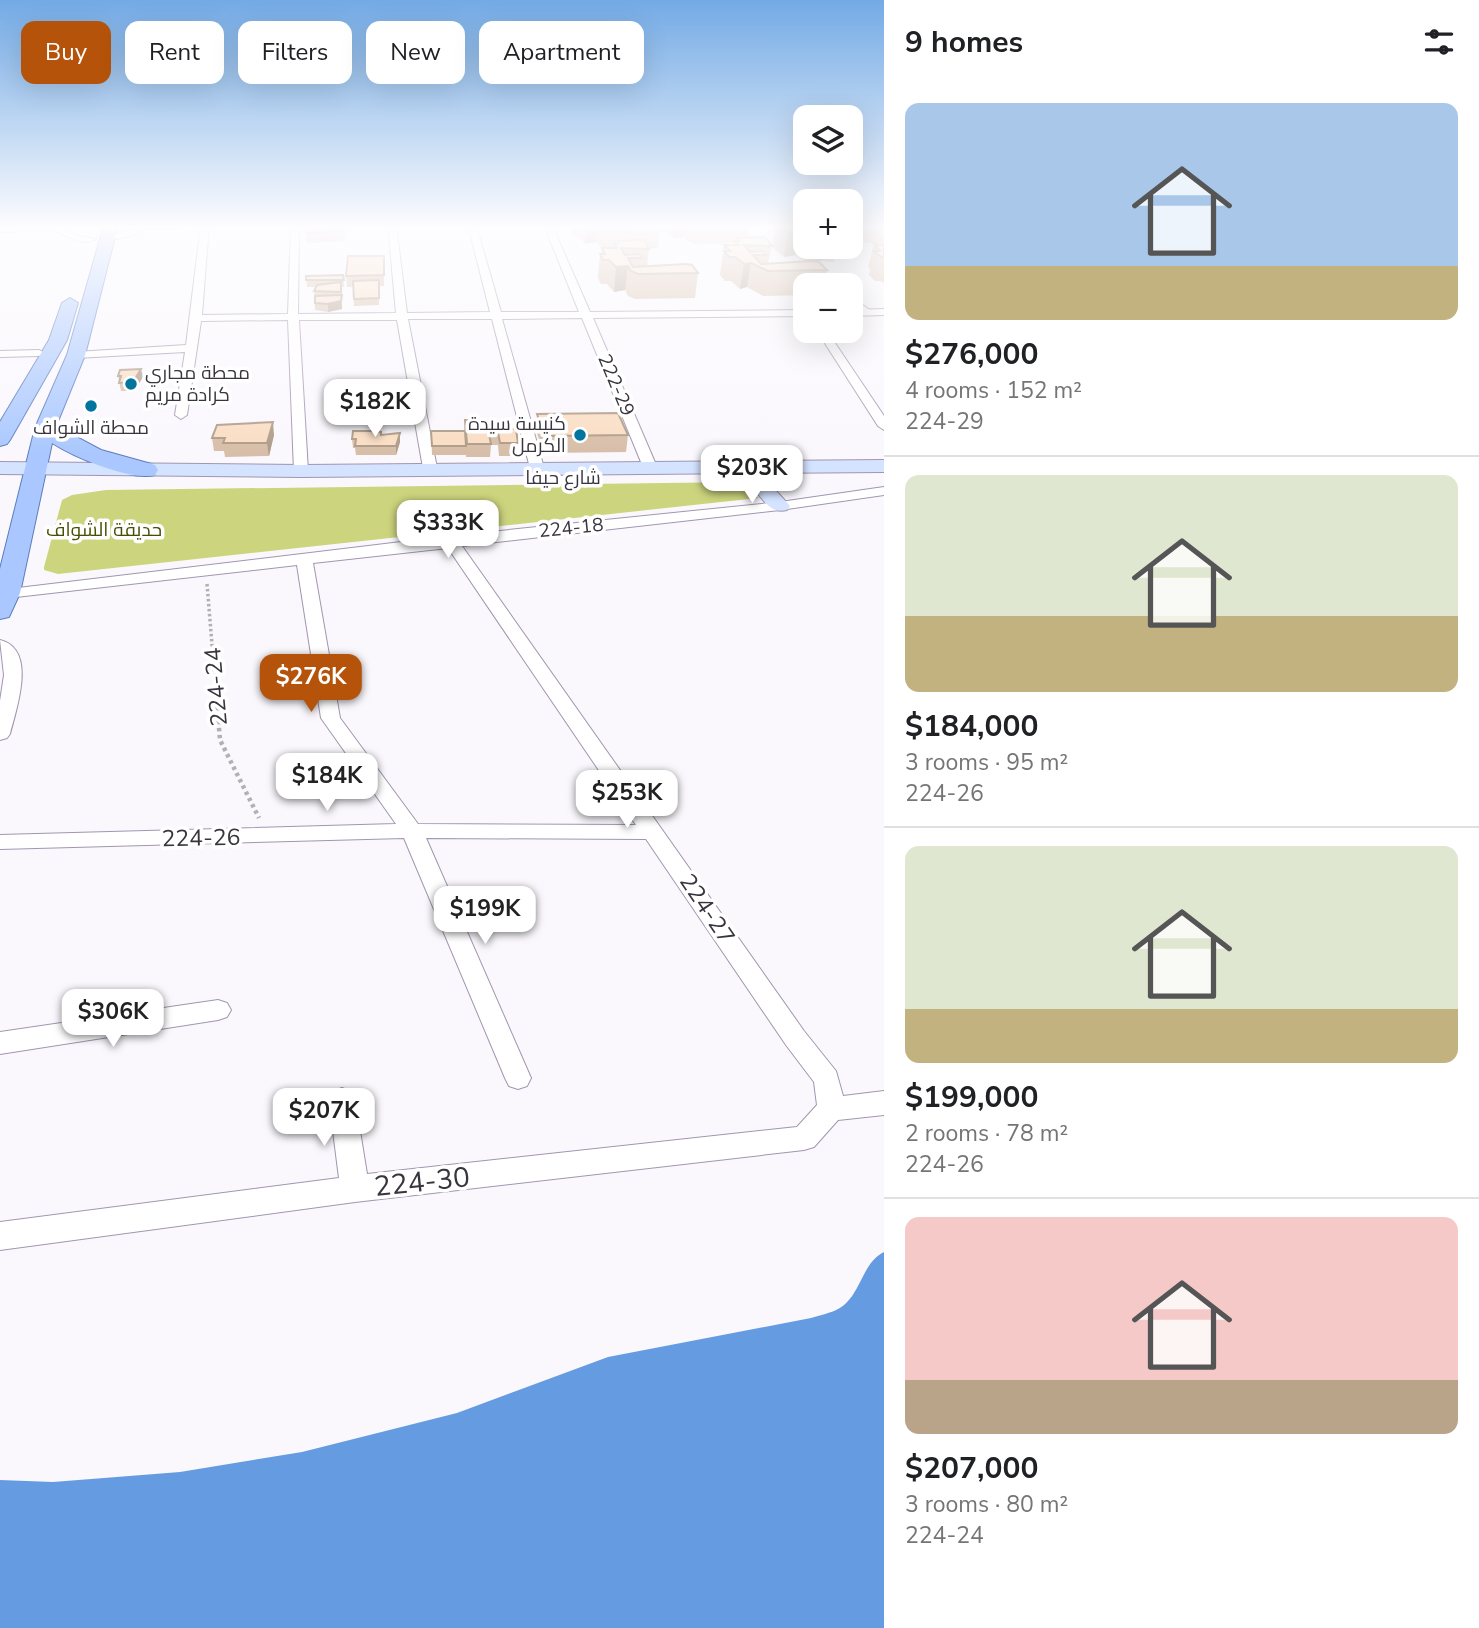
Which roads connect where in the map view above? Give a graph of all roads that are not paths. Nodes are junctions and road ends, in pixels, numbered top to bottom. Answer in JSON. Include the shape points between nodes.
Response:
{"nodes":[{"id":1,"x":71,"y":301,"type":"edge"},
{"id":2,"x":87,"y":301,"type":"edge"},
{"id":3,"x":197,"y":301,"type":"edge"},
{"id":4,"x":293,"y":301,"type":"edge"},
{"id":5,"x":400,"y":301,"type":"edge"},
{"id":6,"x":491,"y":301,"type":"edge"},
{"id":7,"x":580,"y":301,"type":"edge"},
{"id":8,"x":863,"y":307,"type":"edge"},
{"id":9,"x":863,"y":312,"type":"edge"},
{"id":10,"x":869,"y":312,"type":"junction"},
{"id":11,"x":884,"y":312,"type":"edge"},
{"id":12,"x":793,"y":313,"type":"edge"},
{"id":13,"x":586,"y":314,"type":"junction"},
{"id":14,"x":495,"y":315,"type":"junction"},
{"id":15,"x":402,"y":316,"type":"junction"},
{"id":16,"x":195,"y":317,"type":"junction"},
{"id":17,"x":293,"y":317,"type":"junction"},
{"id":18,"x":58,"y":340,"type":"junction"},
{"id":19,"x":830,"y":343,"type":"edge"},
{"id":20,"x":189,"y":348,"type":"junction"},
{"id":21,"x":38,"y":353,"type":"junction"},
{"id":22,"x":76,"y":355,"type":"junction"},
{"id":23,"x":1,"y":356,"type":"edge"},
{"id":24,"x":0,"y":408,"type":"edge"},
{"id":25,"x":181,"y":415,"type":"dead end"},
{"id":26,"x":884,"y":426,"type":"edge"},
{"id":27,"x":45,"y":428,"type":"junction"},
{"id":28,"x":0,"y":440,"type":"edge"},
{"id":29,"x":884,"y":466,"type":"edge"},
{"id":30,"x":650,"y":467,"type":"junction"},
{"id":31,"x":0,"y":468,"type":"edge"},
{"id":32,"x":430,"y":468,"type":"junction"},
{"id":33,"x":537,"y":468,"type":"junction"},
{"id":34,"x":146,"y":470,"type":"junction"},
{"id":35,"x":301,"y":471,"type":"junction"},
{"id":36,"x":34,"y":475,"type":"junction"},
{"id":37,"x":756,"y":478,"type":"junction"},
{"id":38,"x":884,"y":478,"type":"edge"},
{"id":39,"x":0,"y":481,"type":"edge"},
{"id":40,"x":884,"y":491,"type":"edge"},
{"id":41,"x":780,"y":506,"type":"junction"},
{"id":42,"x":451,"y":541,"type":"junction"},
{"id":43,"x":304,"y":558,"type":"junction"},
{"id":44,"x":4,"y":602,"type":"edge"},
{"id":45,"x":0,"y":645,"type":"edge"},
{"id":46,"x":0,"y":734,"type":"edge"},
{"id":47,"x":412,"y":831,"type":"junction"},
{"id":48,"x":654,"y":832,"type":"junction"},
{"id":49,"x":0,"y":842,"type":"edge"},
{"id":50,"x":218,"y":1010,"type":"dead end"},
{"id":51,"x":0,"y":1043,"type":"edge"},
{"id":52,"x":518,"y":1078,"type":"dead end"},
{"id":53,"x":342,"y":1100,"type":"dead end"},
{"id":54,"x":884,"y":1103,"type":"edge"},
{"id":55,"x":831,"y":1109,"type":"junction"},
{"id":56,"x":355,"y":1189,"type":"junction"},
{"id":57,"x":1,"y":1236,"type":"edge"}],
"edges":[{"from":1,"to":18,"type":"main road"},
{"from":2,"to":22,"type":"main road"},
{"from":3,"to":16,"type":"street"},
{"from":4,"to":17,"type":"street"},
{"from":5,"to":15,"type":"street"},
{"from":6,"to":14,"type":"street"},
{"from":7,"to":13,"type":"street","name":"222-29"},
{"from":8,"to":10,"type":"lane"},
{"from":9,"to":10,"type":"street"},
{"from":10,"to":11,"type":"street"},
{"from":12,"to":13,"type":"street"},
{"from":13,"to":14,"type":"street"},
{"from":13,"to":30,"type":"street","name":"222-29"},
{"from":14,"to":15,"type":"street"},
{"from":14,"to":33,"type":"street"},
{"from":15,"to":17,"type":"street"},
{"from":15,"to":32,"type":"street"},
{"from":16,"to":17,"type":"street"},
{"from":16,"to":20,"type":"street"},
{"from":17,"to":35,"type":"street"},
{"from":18,"to":21,"type":"main road"},
{"from":18,"to":28,"type":"main road"},
{"from":19,"to":26,"type":"street"},
{"from":20,"to":22,"type":"street"},
{"from":20,"to":25,"type":"street"},
{"from":21,"to":23,"type":"street"},
{"from":21,"to":24,"type":"main road"},
{"from":22,"to":27,"type":"main road"},
{"from":27,"to":34,"type":"main road","via":[[88,453]]},
{"from":27,"to":36,"type":"main road"},
{"from":29,"to":30,"type":"main road","name":"شارع حيفا"},
{"from":30,"to":33,"type":"main road","name":"شارع حيفا"},
{"from":31,"to":36,"type":"main road"},
{"from":32,"to":33,"type":"main road","name":"شارع حيفا"},
{"from":32,"to":35,"type":"main road","name":"شارع حيفا"},
{"from":34,"to":35,"type":"main road","name":"شارع حيفا"},
{"from":34,"to":36,"type":"main road","name":"شارع حيفا"},
{"from":36,"to":37,"type":"main road","name":"شارع حيفا"},
{"from":36,"to":39,"type":"main road"},
{"from":36,"to":44,"type":"main road"},
{"from":37,"to":38,"type":"main road","name":"شارع حيفا"},
{"from":37,"to":41,"type":"main road"},
{"from":40,"to":41,"type":"street","name":"224-18"},
{"from":41,"to":42,"type":"street","name":"224-18"},
{"from":42,"to":43,"type":"street","name":"224-18"},
{"from":42,"to":48,"type":"street","name":"224-27"},
{"from":43,"to":44,"type":"street","name":"224-18"},
{"from":43,"to":47,"type":"street","via":[[331,718]]},
{"from":45,"to":46,"type":"street","via":[[14,668]]},
{"from":47,"to":48,"type":"street","name":"224-26"},
{"from":47,"to":49,"type":"street","name":"224-26"},
{"from":47,"to":52,"type":"street"},
{"from":48,"to":55,"type":"street","name":"224-27","via":[[827,1079]]},
{"from":50,"to":51,"type":"street"},
{"from":53,"to":56,"type":"street"},
{"from":54,"to":55,"type":"street"},
{"from":55,"to":56,"type":"street","name":"224-30","via":[[804,1138]]},
{"from":56,"to":57,"type":"street","name":"224-30"}]}
